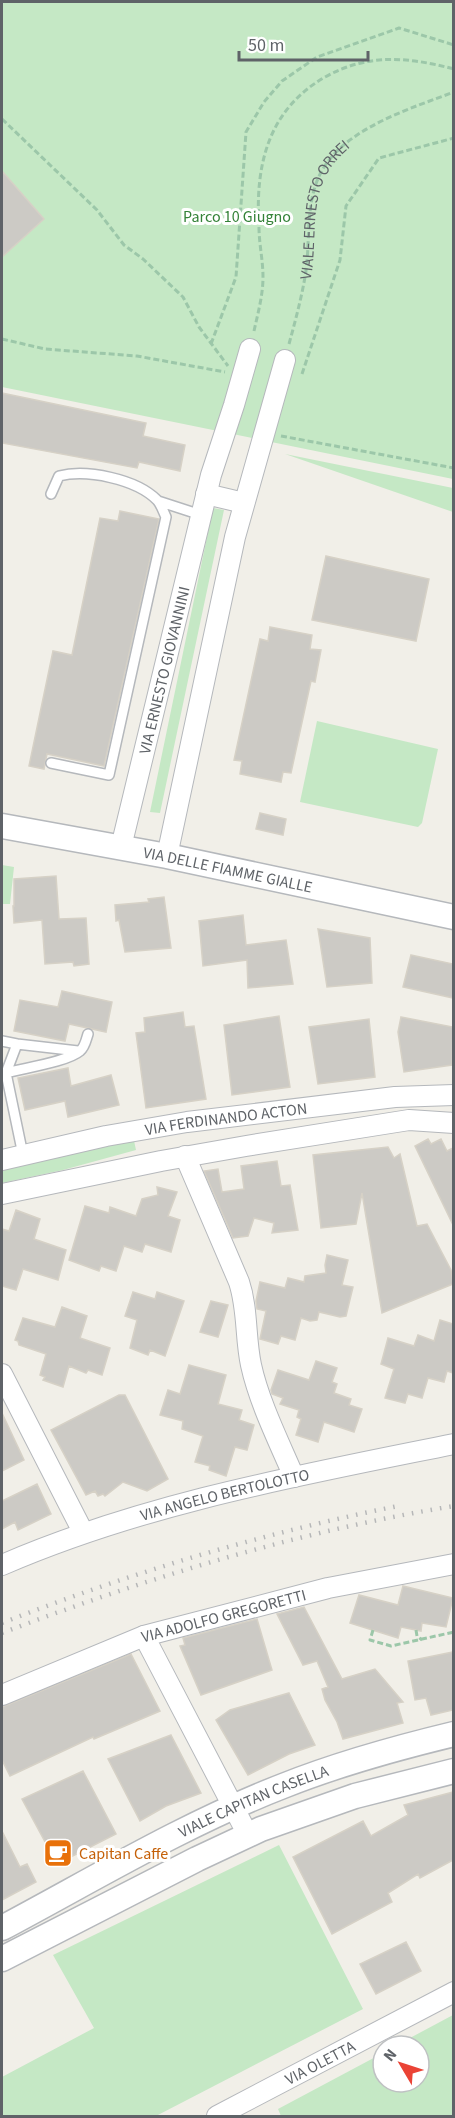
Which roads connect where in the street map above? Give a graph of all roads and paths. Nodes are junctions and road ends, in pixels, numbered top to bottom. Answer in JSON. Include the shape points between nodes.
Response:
{"nodes":[{"id":1,"x":453,"y":45,"type":"edge"},
{"id":2,"x":453,"y":69,"type":"edge"},
{"id":3,"x":453,"y":92,"type":"edge"},
{"id":4,"x":2,"y":119,"type":"edge"},
{"id":5,"x":453,"y":138,"type":"edge"},
{"id":6,"x":2,"y":339,"type":"edge"},
{"id":7,"x":211,"y":344,"type":"junction"},
{"id":8,"x":250,"y":349,"type":"joint"},
{"id":9,"x":285,"y":360,"type":"joint"},
{"id":10,"x":301,"y":376,"type":"dead end"},
{"id":11,"x":282,"y":426,"type":"dead end"},
{"id":12,"x":453,"y":468,"type":"edge"},
{"id":13,"x":51,"y":494,"type":"dead end"},
{"id":14,"x":206,"y":494,"type":"junction"},
{"id":15,"x":158,"y":501,"type":"junction"},
{"id":16,"x":244,"y":503,"type":"junction"},
{"id":17,"x":201,"y":515,"type":"junction"},
{"id":18,"x":51,"y":763,"type":"dead end"},
{"id":19,"x":2,"y":826,"type":"edge"},
{"id":20,"x":121,"y":847,"type":"junction"},
{"id":21,"x":167,"y":856,"type":"junction"},
{"id":22,"x":453,"y":917,"type":"edge"},
{"id":23,"x":88,"y":1034,"type":"dead end"},
{"id":24,"x":2,"y":1041,"type":"edge"},
{"id":25,"x":17,"y":1044,"type":"junction"},
{"id":26,"x":80,"y":1051,"type":"junction"},
{"id":27,"x":4,"y":1074,"type":"edge"},
{"id":28,"x":453,"y":1095,"type":"edge"},
{"id":29,"x":453,"y":1123,"type":"edge"},
{"id":30,"x":23,"y":1155,"type":"junction"},
{"id":31,"x":185,"y":1156,"type":"junction"},
{"id":32,"x":2,"y":1160,"type":"edge"},
{"id":33,"x":2,"y":1194,"type":"edge"},
{"id":34,"x":2,"y":1374,"type":"edge"},
{"id":35,"x":453,"y":1444,"type":"edge"},
{"id":36,"x":294,"y":1478,"type":"junction"},
{"id":37,"x":83,"y":1532,"type":"junction"},
{"id":38,"x":453,"y":1564,"type":"edge"},
{"id":39,"x":2,"y":1565,"type":"edge"},
{"id":40,"x":373,"y":1630,"type":"dead end"},
{"id":41,"x":416,"y":1630,"type":"dead end"},
{"id":42,"x":453,"y":1632,"type":"edge"},
{"id":43,"x":144,"y":1636,"type":"junction"},
{"id":44,"x":422,"y":1640,"type":"junction"},
{"id":45,"x":2,"y":1695,"type":"edge"},
{"id":46,"x":453,"y":1734,"type":"edge"},
{"id":47,"x":453,"y":1770,"type":"edge"},
{"id":48,"x":234,"y":1807,"type":"junction"},
{"id":49,"x":248,"y":1835,"type":"junction"},
{"id":50,"x":2,"y":1928,"type":"edge"},
{"id":51,"x":2,"y":1959,"type":"edge"},
{"id":52,"x":453,"y":1992,"type":"edge"},
{"id":53,"x":217,"y":2116,"type":"edge"}],
"edges":[{"from":1,"to":7,"type":"path","via":[[399,28],[317,57],[282,81],[264,102],[246,132],[236,277]]},
{"from":2,"to":8,"type":"path","via":[[404,59],[346,67],[310,87],[283,114],[269,140],[260,176],[258,222],[263,282]]},
{"from":3,"to":9,"type":"path","name":"VIALE ERNESTO ORREI","via":[[369,128],[326,164],[313,191],[305,277]]},
{"from":4,"to":7,"type":"path","via":[[97,210],[124,245],[183,297]]},
{"from":5,"to":10,"type":"path","via":[[379,158],[346,206],[340,260]]},
{"from":6,"to":7,"type":"path","via":[[45,349],[137,356],[233,373]]},
{"from":8,"to":14,"type":"street","name":"VIA ERNESTO GIOVANNINI"},
{"from":9,"to":16,"type":"street"},
{"from":11,"to":12,"type":"path","via":[[279,435]]},
{"from":13,"to":15,"type":"lane","via":[[59,476],[73,473],[122,480]]},
{"from":14,"to":16,"type":"street"},
{"from":14,"to":17,"type":"street","name":"VIA ERNESTO GIOVANNINI"},
{"from":15,"to":17,"type":"lane"},
{"from":15,"to":18,"type":"lane","via":[[166,517],[109,775]]},
{"from":16,"to":21,"type":"street"},
{"from":17,"to":20,"type":"street","name":"VIA ERNESTO GIOVANNINI"},
{"from":19,"to":20,"type":"street","name":"VIA DELLE FIAMME GIALLE"},
{"from":20,"to":21,"type":"street","name":"VIA DELLE FIAMME GIALLE"},
{"from":21,"to":22,"type":"street","name":"VIA DELLE FIAMME GIALLE"},
{"from":23,"to":26,"type":"lane"},
{"from":24,"to":25,"type":"lane"},
{"from":25,"to":26,"type":"lane"},
{"from":25,"to":27,"type":"lane"},
{"from":26,"to":27,"type":"lane"},
{"from":27,"to":30,"type":"lane"},
{"from":28,"to":30,"type":"street","name":"VIA FERDINANDO ACTON","via":[[395,1096],[187,1122]]},
{"from":29,"to":31,"type":"street","name":"VIA FERDINANDO ACTON","via":[[409,1120]]},
{"from":30,"to":32,"type":"street","name":"VIA FERDINANDO ACTON"},
{"from":31,"to":33,"type":"street","name":"VIA FERDINANDO ACTON"},
{"from":31,"to":36,"type":"street","name":"VIA FERDINANDO ACTON","via":[[239,1282],[251,1365]]},
{"from":34,"to":37,"type":"street"},
{"from":35,"to":36,"type":"street","name":"VIA ANGELO BERTOLOTTO"},
{"from":36,"to":37,"type":"street","name":"VIA ANGELO BERTOLOTTO"},
{"from":37,"to":39,"type":"street","name":"VIA ANGELO BERTOLOTTO"},
{"from":38,"to":43,"type":"street","name":"VIA ADOLFO GREGORETTI","via":[[328,1588]]},
{"from":40,"to":44,"type":"path","via":[[370,1640],[391,1647]]},
{"from":41,"to":44,"type":"path"},
{"from":42,"to":44,"type":"path"},
{"from":43,"to":45,"type":"street","name":"VIA ADOLFO GREGORETTI"},
{"from":43,"to":48,"type":"street"},
{"from":46,"to":48,"type":"street","name":"VIALE CAPITAN CASELLA","via":[[335,1767]]},
{"from":47,"to":49,"type":"street","name":"VIALE CAPITAN CASELLA","via":[[356,1796]]},
{"from":48,"to":49,"type":"street"},
{"from":48,"to":50,"type":"street","name":"VIALE CAPITAN CASELLA"},
{"from":49,"to":51,"type":"street","name":"VIALE CAPITAN CASELLA"},
{"from":52,"to":53,"type":"street","name":"VIA OLETTA"}]}
